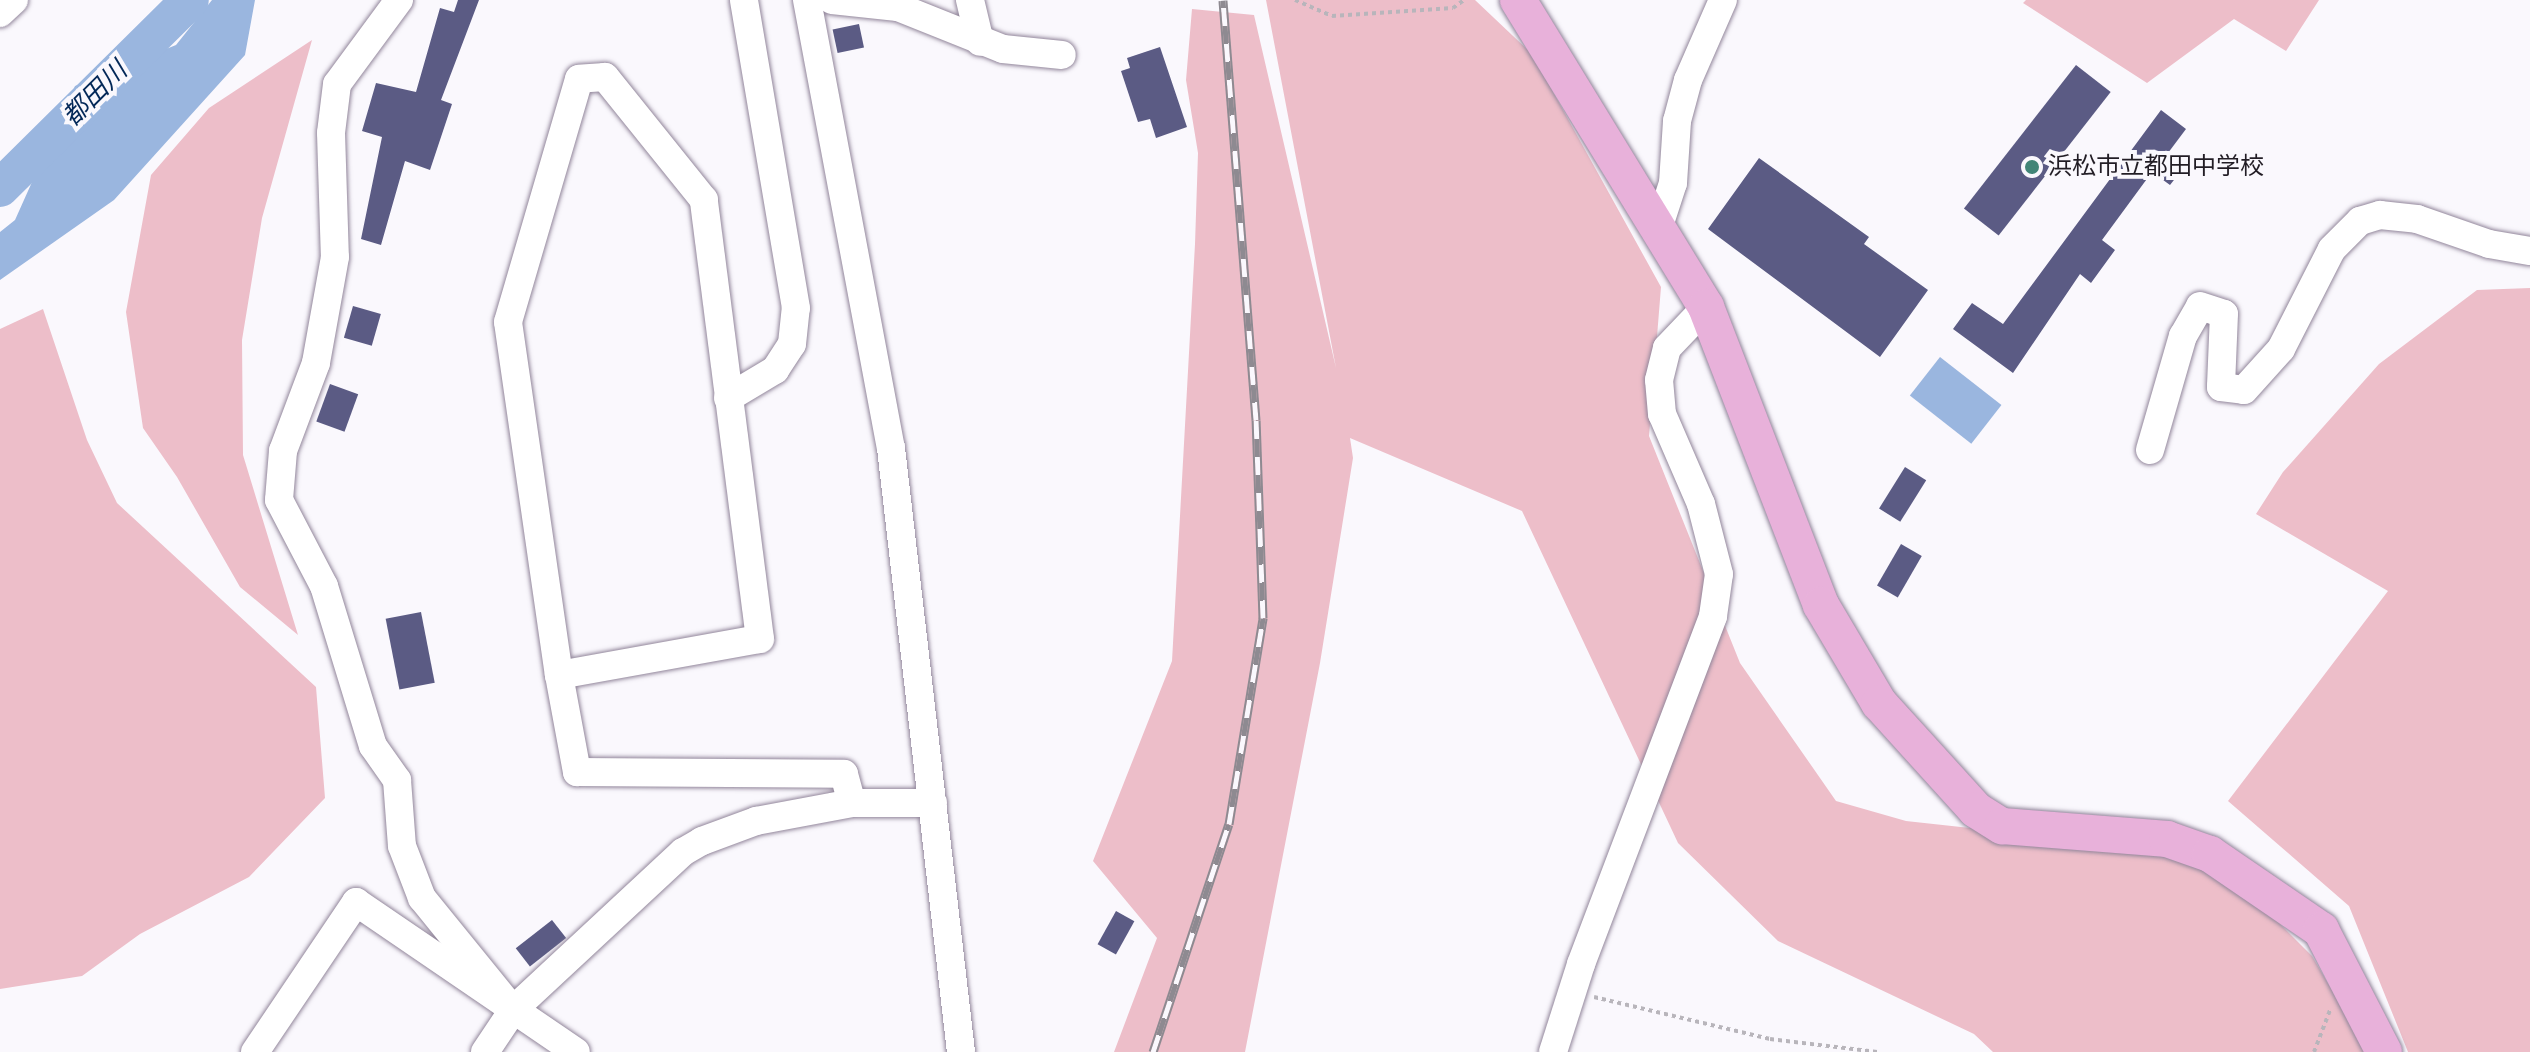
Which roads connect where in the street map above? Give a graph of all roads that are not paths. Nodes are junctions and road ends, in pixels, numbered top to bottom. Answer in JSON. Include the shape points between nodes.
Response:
{"nodes":[{"id":1,"x":14,"y":0,"type":"edge"},
{"id":2,"x":399,"y":0,"type":"edge"},
{"id":3,"x":744,"y":0,"type":"edge"},
{"id":4,"x":807,"y":0,"type":"edge"},
{"id":5,"x":832,"y":0,"type":"edge"},
{"id":6,"x":970,"y":0,"type":"edge"},
{"id":7,"x":1518,"y":0,"type":"edge"},
{"id":8,"x":1723,"y":0,"type":"edge"},
{"id":9,"x":0,"y":13,"type":"edge"},
{"id":10,"x":980,"y":42,"type":"junction"},
{"id":11,"x":1062,"y":55,"type":"dead end"},
{"id":12,"x":1659,"y":226,"type":"junction"},
{"id":13,"x":2530,"y":251,"type":"edge"},
{"id":14,"x":1706,"y":307,"type":"junction"},
{"id":15,"x":728,"y":398,"type":"junction"},
{"id":16,"x":2150,"y":450,"type":"dead end"},
{"id":17,"x":559,"y":675,"type":"junction"},
{"id":18,"x":852,"y":803,"type":"junction"},
{"id":19,"x":933,"y":803,"type":"junction"},
{"id":20,"x":513,"y":1010,"type":"junction"},
{"id":21,"x":255,"y":1052,"type":"edge"},
{"id":22,"x":485,"y":1052,"type":"edge"},
{"id":23,"x":576,"y":1052,"type":"edge"},
{"id":24,"x":961,"y":1052,"type":"edge"},
{"id":25,"x":1554,"y":1052,"type":"edge"},
{"id":26,"x":2384,"y":1052,"type":"edge"}],
"edges":[{"from":1,"to":9,"type":"street"},
{"from":2,"to":20,"type":"street","via":[[337,84],[331,133],[335,257],[316,363],[283,451],[279,500],[324,586],[373,746],[397,780],[402,846],[422,898]]},
{"from":3,"to":15,"type":"street","via":[[796,308],[792,344],[775,370]]},
{"from":4,"to":19,"type":"street","via":[[891,448]]},
{"from":5,"to":10,"type":"street","via":[[898,7]]},
{"from":6,"to":10,"type":"street"},
{"from":7,"to":12,"type":"main road"},
{"from":8,"to":12,"type":"street","via":[[1688,80],[1677,121],[1673,183]]},
{"from":10,"to":11,"type":"street"},
{"from":12,"to":14,"type":"main road"},
{"from":13,"to":16,"type":"street","via":[[2489,244],[2417,219],[2380,215],[2360,221],[2332,249],[2281,349],[2244,390],[2221,387],[2224,314],[2200,306],[2183,336]]},
{"from":14,"to":25,"type":"street","via":[[1667,348],[1659,380],[1662,414],[1701,504],[1719,574],[1713,616]]},
{"from":14,"to":26,"type":"main road","via":[[1821,605],[1879,703],[1976,810],[2002,826],[2167,839],[2210,854],[2321,930]]},
{"from":15,"to":17,"type":"street","via":[[760,639]]},
{"from":15,"to":17,"type":"street","via":[[704,200],[605,77],[579,79],[508,322]]},
{"from":17,"to":18,"type":"street","via":[[577,772],[844,774]]},
{"from":18,"to":19,"type":"street"},
{"from":18,"to":20,"type":"street","via":[[756,821],[693,846]]},
{"from":19,"to":24,"type":"street"},
{"from":20,"to":21,"type":"street","via":[[356,902]]},
{"from":20,"to":22,"type":"street"},
{"from":20,"to":23,"type":"street"}]}
